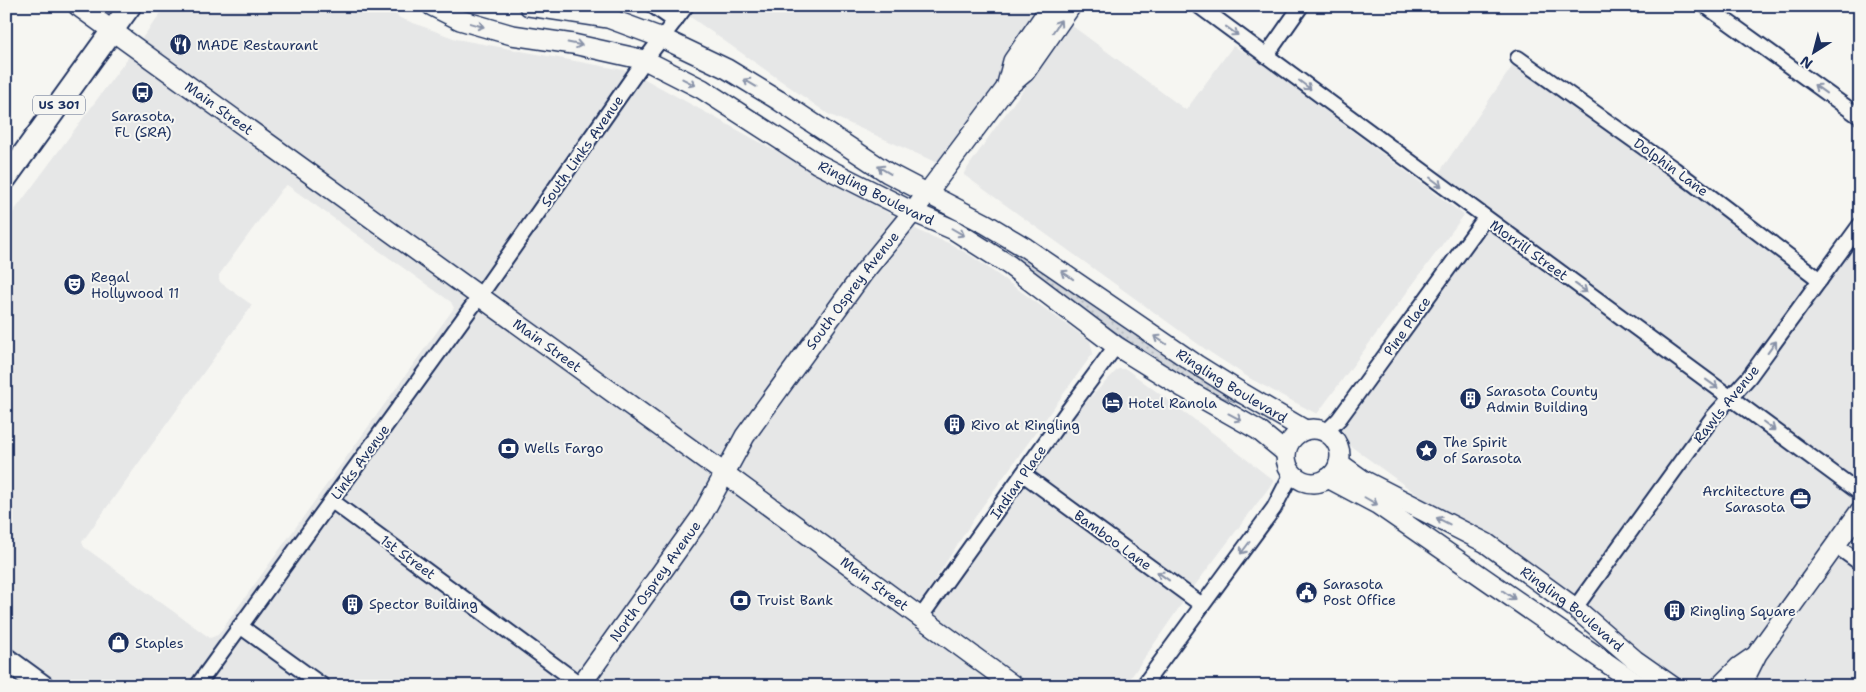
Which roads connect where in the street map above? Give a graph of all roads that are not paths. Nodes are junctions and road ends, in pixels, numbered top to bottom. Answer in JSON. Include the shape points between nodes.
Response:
{"nodes":[{"id":1,"x":78,"y":6,"type":"edge"},
{"id":2,"x":130,"y":6,"type":"edge"},
{"id":3,"x":432,"y":6,"type":"edge"},
{"id":4,"x":529,"y":6,"type":"edge"},
{"id":5,"x":653,"y":6,"type":"edge"},
{"id":6,"x":686,"y":6,"type":"edge"},
{"id":7,"x":1051,"y":6,"type":"edge"},
{"id":8,"x":1071,"y":6,"type":"edge"},
{"id":9,"x":1199,"y":6,"type":"edge"},
{"id":10,"x":1301,"y":6,"type":"edge"},
{"id":11,"x":1706,"y":6,"type":"edge"},
{"id":12,"x":675,"y":21,"type":"junction"},
{"id":13,"x":112,"y":32,"type":"junction"},
{"id":14,"x":662,"y":38,"type":"junction"},
{"id":15,"x":1266,"y":56,"type":"junction"},
{"id":16,"x":1518,"y":58,"type":"dead end"},
{"id":17,"x":645,"y":60,"type":"junction"},
{"id":18,"x":1006,"y":88,"type":"junction"},
{"id":19,"x":1860,"y":117,"type":"edge"},
{"id":20,"x":6,"y":178,"type":"edge"},
{"id":21,"x":927,"y":193,"type":"junction"},
{"id":22,"x":913,"y":212,"type":"junction"},
{"id":23,"x":1485,"y":218,"type":"junction"},
{"id":24,"x":1860,"y":225,"type":"edge"},
{"id":25,"x":1820,"y":280,"type":"junction"},
{"id":26,"x":479,"y":297,"type":"junction"},
{"id":27,"x":1116,"y":346,"type":"junction"},
{"id":28,"x":1730,"y":398,"type":"junction"},
{"id":29,"x":1306,"y":430,"type":"junction"},
{"id":30,"x":1326,"y":432,"type":"junction"},
{"id":31,"x":1286,"y":453,"type":"junction"},
{"id":32,"x":1339,"y":463,"type":"junction"},
{"id":33,"x":1292,"y":473,"type":"junction"},
{"id":34,"x":725,"y":474,"type":"junction"},
{"id":35,"x":1023,"y":474,"type":"junction"},
{"id":36,"x":1328,"y":478,"type":"junction"},
{"id":37,"x":1860,"y":494,"type":"edge"},
{"id":38,"x":332,"y":501,"type":"junction"},
{"id":39,"x":1860,"y":510,"type":"edge"},
{"id":40,"x":1835,"y":545,"type":"junction"},
{"id":41,"x":1860,"y":563,"type":"edge"},
{"id":42,"x":1202,"y":605,"type":"junction"},
{"id":43,"x":1575,"y":608,"type":"junction"},
{"id":44,"x":920,"y":618,"type":"junction"},
{"id":45,"x":240,"y":626,"type":"junction"},
{"id":46,"x":1757,"y":654,"type":"junction"},
{"id":47,"x":6,"y":659,"type":"edge"},
{"id":48,"x":581,"y":685,"type":"edge"},
{"id":49,"x":43,"y":686,"type":"edge"},
{"id":50,"x":198,"y":686,"type":"edge"},
{"id":51,"x":323,"y":686,"type":"edge"},
{"id":52,"x":1014,"y":686,"type":"edge"},
{"id":53,"x":1143,"y":686,"type":"edge"},
{"id":54,"x":1640,"y":686,"type":"edge"},
{"id":55,"x":1672,"y":686,"type":"edge"},
{"id":56,"x":1720,"y":686,"type":"edge"},
{"id":57,"x":1741,"y":686,"type":"edge"}],
"edges":[{"from":1,"to":13,"type":"street","name":"Main Street"},
{"from":2,"to":13,"type":"main road","number":"US 301"},
{"from":3,"to":17,"type":"street","name":"Ringling Boulevard","one_way":true,"via":[[460,20],[512,35]]},
{"from":4,"to":14,"type":"street","name":"Ringling Boulevard","via":[[608,18]]},
{"from":5,"to":12,"type":"street"},
{"from":6,"to":12,"type":"street","name":"South Links Avenue"},
{"from":7,"to":18,"type":"street","name":"South Osprey Avenue","via":[[1013,61]]},
{"from":18,"to":8,"type":"street","name":"South Osprey Avenue","one_way":true,"via":[[1026,72]]},
{"from":9,"to":15,"type":"street","name":"Morrill Street","one_way":true},
{"from":10,"to":15,"type":"street"},
{"from":19,"to":11,"type":"street","one_way":true},
{"from":12,"to":14,"type":"street","name":"South Links Avenue"},
{"from":13,"to":20,"type":"main road","number":"US 301"},
{"from":13,"to":26,"type":"street","name":"Main Street"},
{"from":14,"to":17,"type":"street","name":"South Links Avenue"},
{"from":21,"to":14,"type":"street","name":"Ringling Boulevard","one_way":true,"via":[[888,172],[727,69]]},
{"from":15,"to":23,"type":"street","name":"Morrill Street","one_way":true},
{"from":16,"to":25,"type":"street","name":"Dolphin Lane","via":[[1674,169]]},
{"from":17,"to":22,"type":"street","name":"Ringling Boulevard","one_way":true,"via":[[702,89],[818,164]]},
{"from":17,"to":26,"type":"street","name":"South Links Avenue"},
{"from":18,"to":21,"type":"street","name":"South Osprey Avenue"},
{"from":21,"to":22,"type":"street","name":"South Osprey Avenue"},
{"from":29,"to":21,"type":"street","name":"Ringling Boulevard","one_way":true,"via":[[1197,365],[1026,248]]},
{"from":22,"to":27,"type":"street","name":"Ringling Boulevard","one_way":true,"via":[[954,230],[1010,265]]},
{"from":22,"to":34,"type":"street","name":"South Osprey Avenue","via":[[864,272],[745,436]]},
{"from":23,"to":28,"type":"street","name":"Morrill Street","one_way":true},
{"from":23,"to":30,"type":"street","name":"Pine Place","via":[[1339,419]]},
{"from":24,"to":25,"type":"street","name":"Rawls Avenue"},
{"from":28,"to":25,"type":"street","name":"Rawls Avenue","one_way":true},
{"from":26,"to":34,"type":"street","name":"Main Street"},
{"from":26,"to":38,"type":"street","name":"Links Avenue"},
{"from":27,"to":31,"type":"street","name":"Ringling Boulevard","one_way":true,"via":[[1182,388],[1258,430]]},
{"from":27,"to":35,"type":"street","name":"Indian Place"},
{"from":28,"to":37,"type":"street","name":"Morrill Street","one_way":true},
{"from":28,"to":43,"type":"street","name":"Rawls Avenue","via":[[1713,416]]},
{"from":29,"to":30,"type":"street"},
{"from":29,"to":31,"type":"street","via":[[1294,436]]},
{"from":30,"to":32,"type":"street","via":[[1339,448]]},
{"from":31,"to":33,"type":"street"},
{"from":32,"to":36,"type":"street"},
{"from":43,"to":32,"type":"street","name":"Ringling Boulevard","one_way":true,"via":[[1486,543],[1363,480]]},
{"from":33,"to":36,"type":"street","via":[[1311,483]]},
{"from":33,"to":42,"type":"street","one_way":true,"via":[[1274,508]]},
{"from":34,"to":44,"type":"street","name":"Main Street"},
{"from":34,"to":48,"type":"street","name":"North Osprey Avenue","via":[[701,516]]},
{"from":42,"to":35,"type":"street","name":"Bamboo Lane","one_way":true},
{"from":35,"to":44,"type":"street","name":"Indian Place"},
{"from":36,"to":54,"type":"street","name":"Ringling Boulevard","one_way":true,"via":[[1377,504]]},
{"from":38,"to":45,"type":"street","name":"Links Avenue"},
{"from":38,"to":48,"type":"street","name":"1st Street"},
{"from":39,"to":40,"type":"street"},
{"from":40,"to":41,"type":"street"},
{"from":40,"to":46,"type":"street"},
{"from":42,"to":53,"type":"street"},
{"from":43,"to":55,"type":"street","name":"Ringling Boulevard","via":[[1635,660]]},
{"from":44,"to":52,"type":"street","name":"Main Street"},
{"from":45,"to":50,"type":"street","name":"Links Avenue"},
{"from":45,"to":51,"type":"street"},
{"from":46,"to":56,"type":"street"},
{"from":46,"to":57,"type":"street"},
{"from":47,"to":49,"type":"main road"}]}
